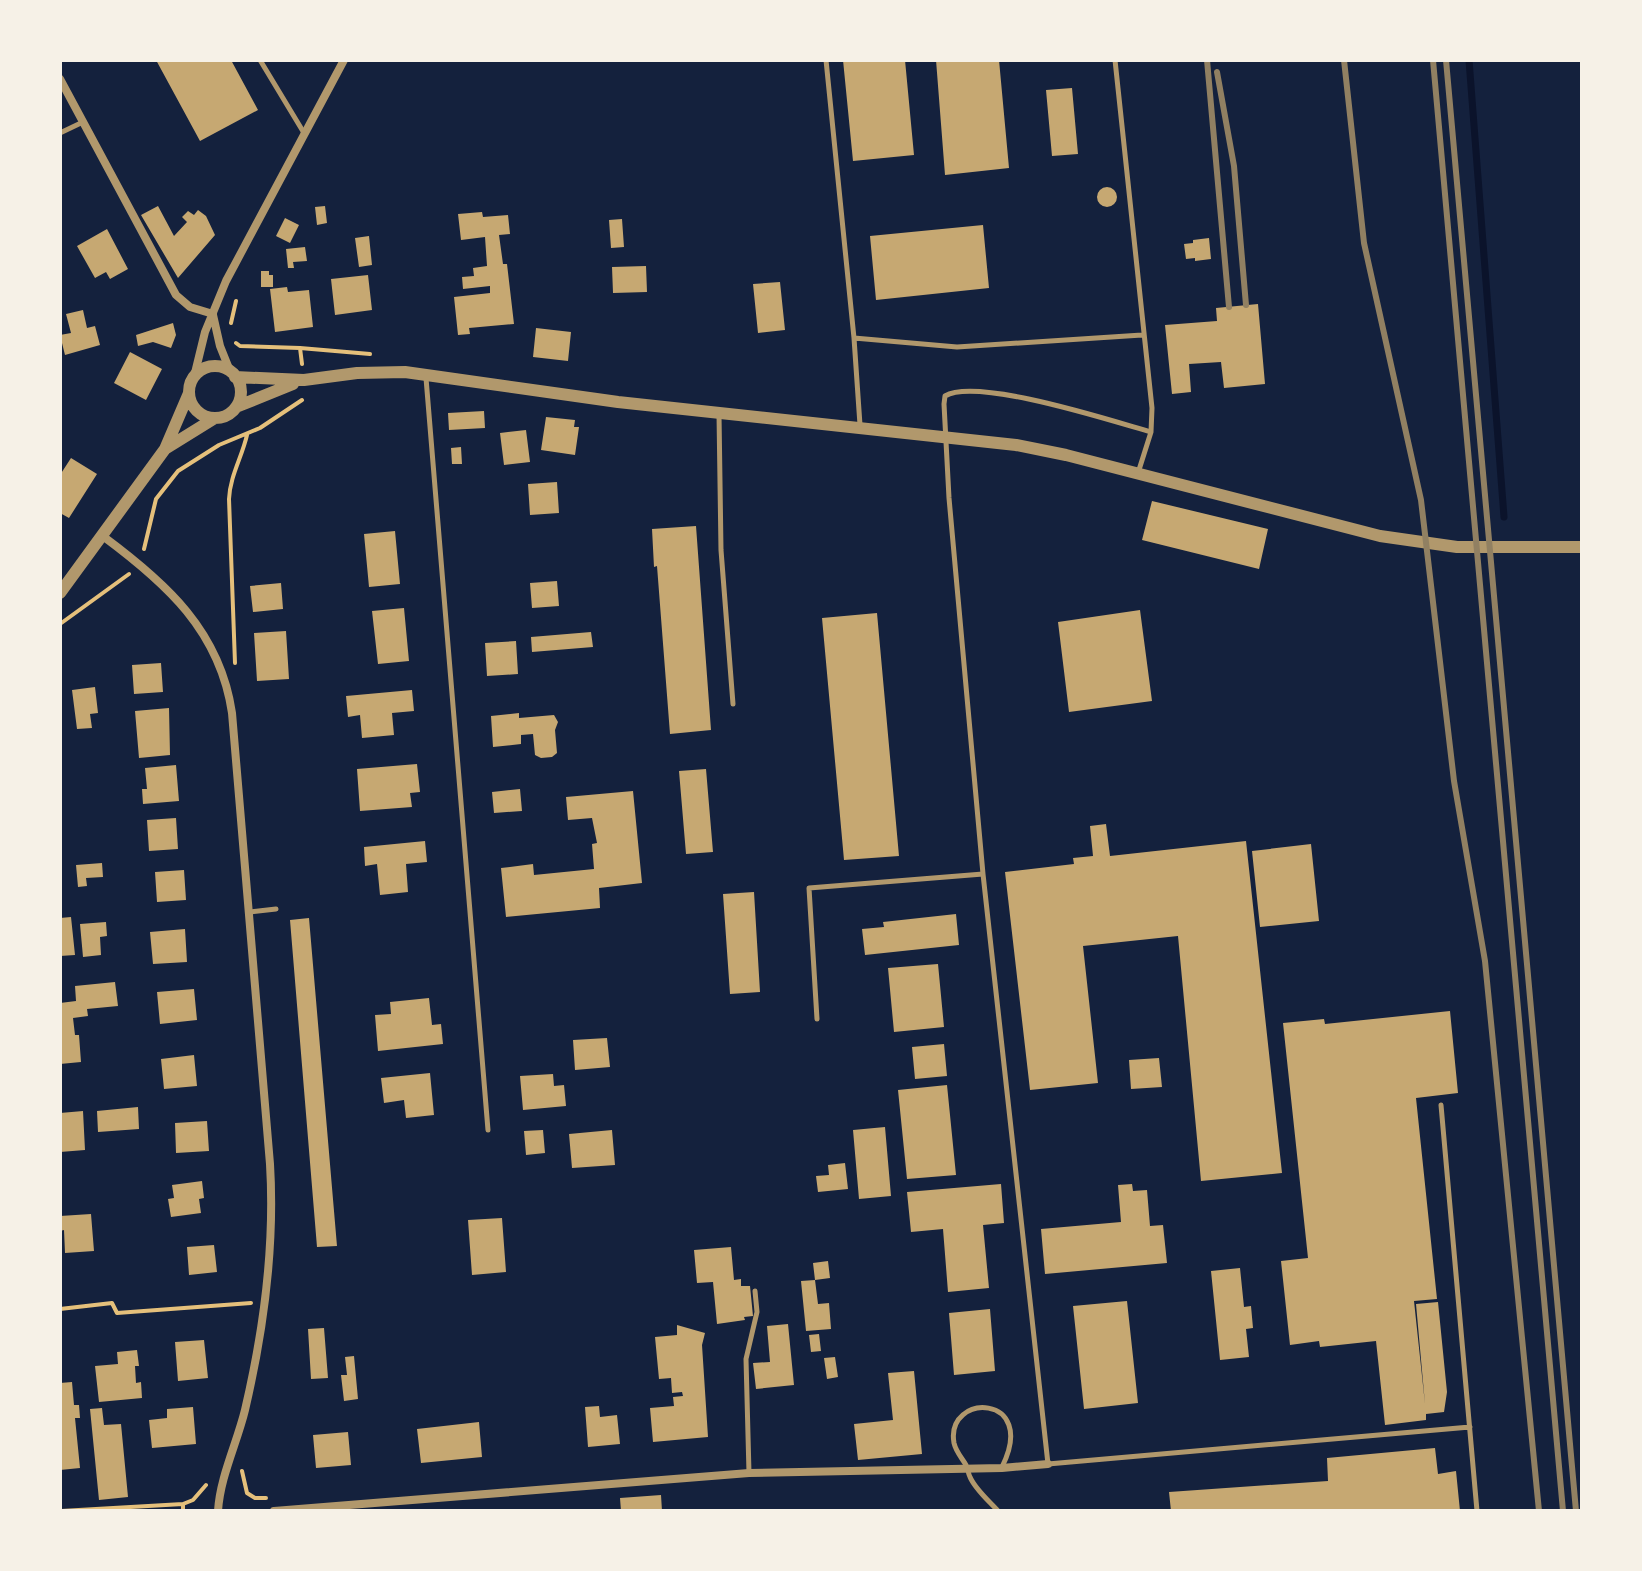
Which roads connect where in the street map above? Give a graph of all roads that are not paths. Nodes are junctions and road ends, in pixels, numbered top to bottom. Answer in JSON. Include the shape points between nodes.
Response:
{"nodes":[{"id":1,"x":260,"y":60,"type":"edge"},
{"id":2,"x":344,"y":60,"type":"edge"},
{"id":3,"x":826,"y":60,"type":"edge"},
{"id":4,"x":1115,"y":60,"type":"edge"},
{"id":5,"x":60,"y":79,"type":"edge"},
{"id":6,"x":83,"y":122,"type":"junction"},
{"id":7,"x":60,"y":133,"type":"edge"},
{"id":8,"x":304,"y":134,"type":"junction"},
{"id":9,"x":213,"y":314,"type":"junction"},
{"id":10,"x":1142,"y":335,"type":"junction"},
{"id":11,"x":854,"y":338,"type":"junction"},
{"id":12,"x":233,"y":374,"type":"junction"},
{"id":13,"x":426,"y":374,"type":"junction"},
{"id":14,"x":194,"y":377,"type":"junction"},
{"id":15,"x":304,"y":380,"type":"junction"},
{"id":16,"x":189,"y":393,"type":"junction"},
{"id":17,"x":236,"y":407,"type":"junction"},
{"id":18,"x":720,"y":413,"type":"junction"},
{"id":19,"x":215,"y":418,"type":"junction"},
{"id":20,"x":860,"y":428,"type":"junction"},
{"id":21,"x":1151,"y":432,"type":"junction"},
{"id":22,"x":945,"y":438,"type":"junction"},
{"id":23,"x":165,"y":449,"type":"junction"},
{"id":24,"x":1137,"y":474,"type":"junction"},
{"id":25,"x":104,"y":537,"type":"junction"},
{"id":26,"x":1582,"y":547,"type":"edge"},
{"id":27,"x":60,"y":593,"type":"edge"},
{"id":28,"x":733,"y":704,"type":"dead end"},
{"id":29,"x":983,"y":874,"type":"junction"},
{"id":30,"x":276,"y":909,"type":"dead end"},
{"id":31,"x":249,"y":912,"type":"junction"},
{"id":32,"x":817,"y":1019,"type":"dead end"},
{"id":33,"x":1441,"y":1105,"type":"dead end"},
{"id":34,"x":488,"y":1130,"type":"dead end"},
{"id":35,"x":755,"y":1291,"type":"dead end"},
{"id":36,"x":1470,"y":1427,"type":"junction"},
{"id":37,"x":1048,"y":1464,"type":"junction"},
{"id":38,"x":968,"y":1468,"type":"junction"},
{"id":39,"x":1002,"y":1468,"type":"junction"},
{"id":40,"x":749,"y":1473,"type":"junction"},
{"id":41,"x":369,"y":1507,"type":"edge"},
{"id":42,"x":218,"y":1511,"type":"edge"},
{"id":43,"x":276,"y":1511,"type":"edge"},
{"id":44,"x":998,"y":1511,"type":"edge"},
{"id":45,"x":1477,"y":1511,"type":"edge"}],
"edges":[{"from":1,"to":8,"type":"lane"},
{"from":2,"to":8,"type":"street"},
{"from":3,"to":11,"type":"lane"},
{"from":4,"to":10,"type":"lane"},
{"from":5,"to":6,"type":"street"},
{"from":6,"to":7,"type":"lane"},
{"from":6,"to":9,"type":"street","via":[[176,295],[190,307]]},
{"from":8,"to":9,"type":"street"},
{"from":9,"to":12,"type":"street"},
{"from":9,"to":14,"type":"street"},
{"from":10,"to":11,"type":"lane","via":[[957,347]]},
{"from":10,"to":21,"type":"lane"},
{"from":11,"to":20,"type":"lane"},
{"from":12,"to":14,"type":"street","via":[[215,366]]},
{"from":12,"to":15,"type":"street"},
{"from":12,"to":17,"type":"street","via":[[241,392]]},
{"from":13,"to":15,"type":"street","via":[[375,371]]},
{"from":13,"to":18,"type":"street"},
{"from":13,"to":34,"type":"lane"},
{"from":14,"to":16,"type":"street"},
{"from":15,"to":17,"type":"street"},
{"from":16,"to":19,"type":"street","via":[[194,408]]},
{"from":16,"to":23,"type":"street"},
{"from":17,"to":19,"type":"street"},
{"from":18,"to":20,"type":"street"},
{"from":18,"to":28,"type":"lane","via":[[721,550]]},
{"from":19,"to":23,"type":"street"},
{"from":20,"to":22,"type":"street"},
{"from":21,"to":22,"type":"lane","via":[[1027,399],[954,390],[945,396]]},
{"from":21,"to":24,"type":"lane"},
{"from":22,"to":24,"type":"street","via":[[1033,447]]},
{"from":22,"to":29,"type":"lane"},
{"from":23,"to":25,"type":"street"},
{"from":24,"to":26,"type":"street","via":[[1428,544]]},
{"from":25,"to":27,"type":"street"},
{"from":25,"to":31,"type":"street","via":[[183,605],[220,666],[232,713]]},
{"from":29,"to":32,"type":"lane","via":[[809,888]]},
{"from":29,"to":37,"type":"lane"},
{"from":30,"to":31,"type":"lane"},
{"from":31,"to":42,"type":"street","via":[[270,1164],[270,1240],[254,1371]]},
{"from":33,"to":36,"type":"lane"},
{"from":35,"to":40,"type":"lane","via":[[757,1312],[746,1359]]},
{"from":36,"to":37,"type":"lane"},
{"from":36,"to":45,"type":"lane"},
{"from":37,"to":39,"type":"street"},
{"from":38,"to":39,"type":"street"},
{"from":38,"to":39,"type":"lane","via":[[956,1450],[956,1424],[967,1412],[988,1407],[1002,1413],[1010,1427],[1011,1446]]},
{"from":38,"to":40,"type":"street"},
{"from":38,"to":44,"type":"lane","via":[[970,1479]]},
{"from":40,"to":41,"type":"street"},
{"from":41,"to":43,"type":"street"}]}
